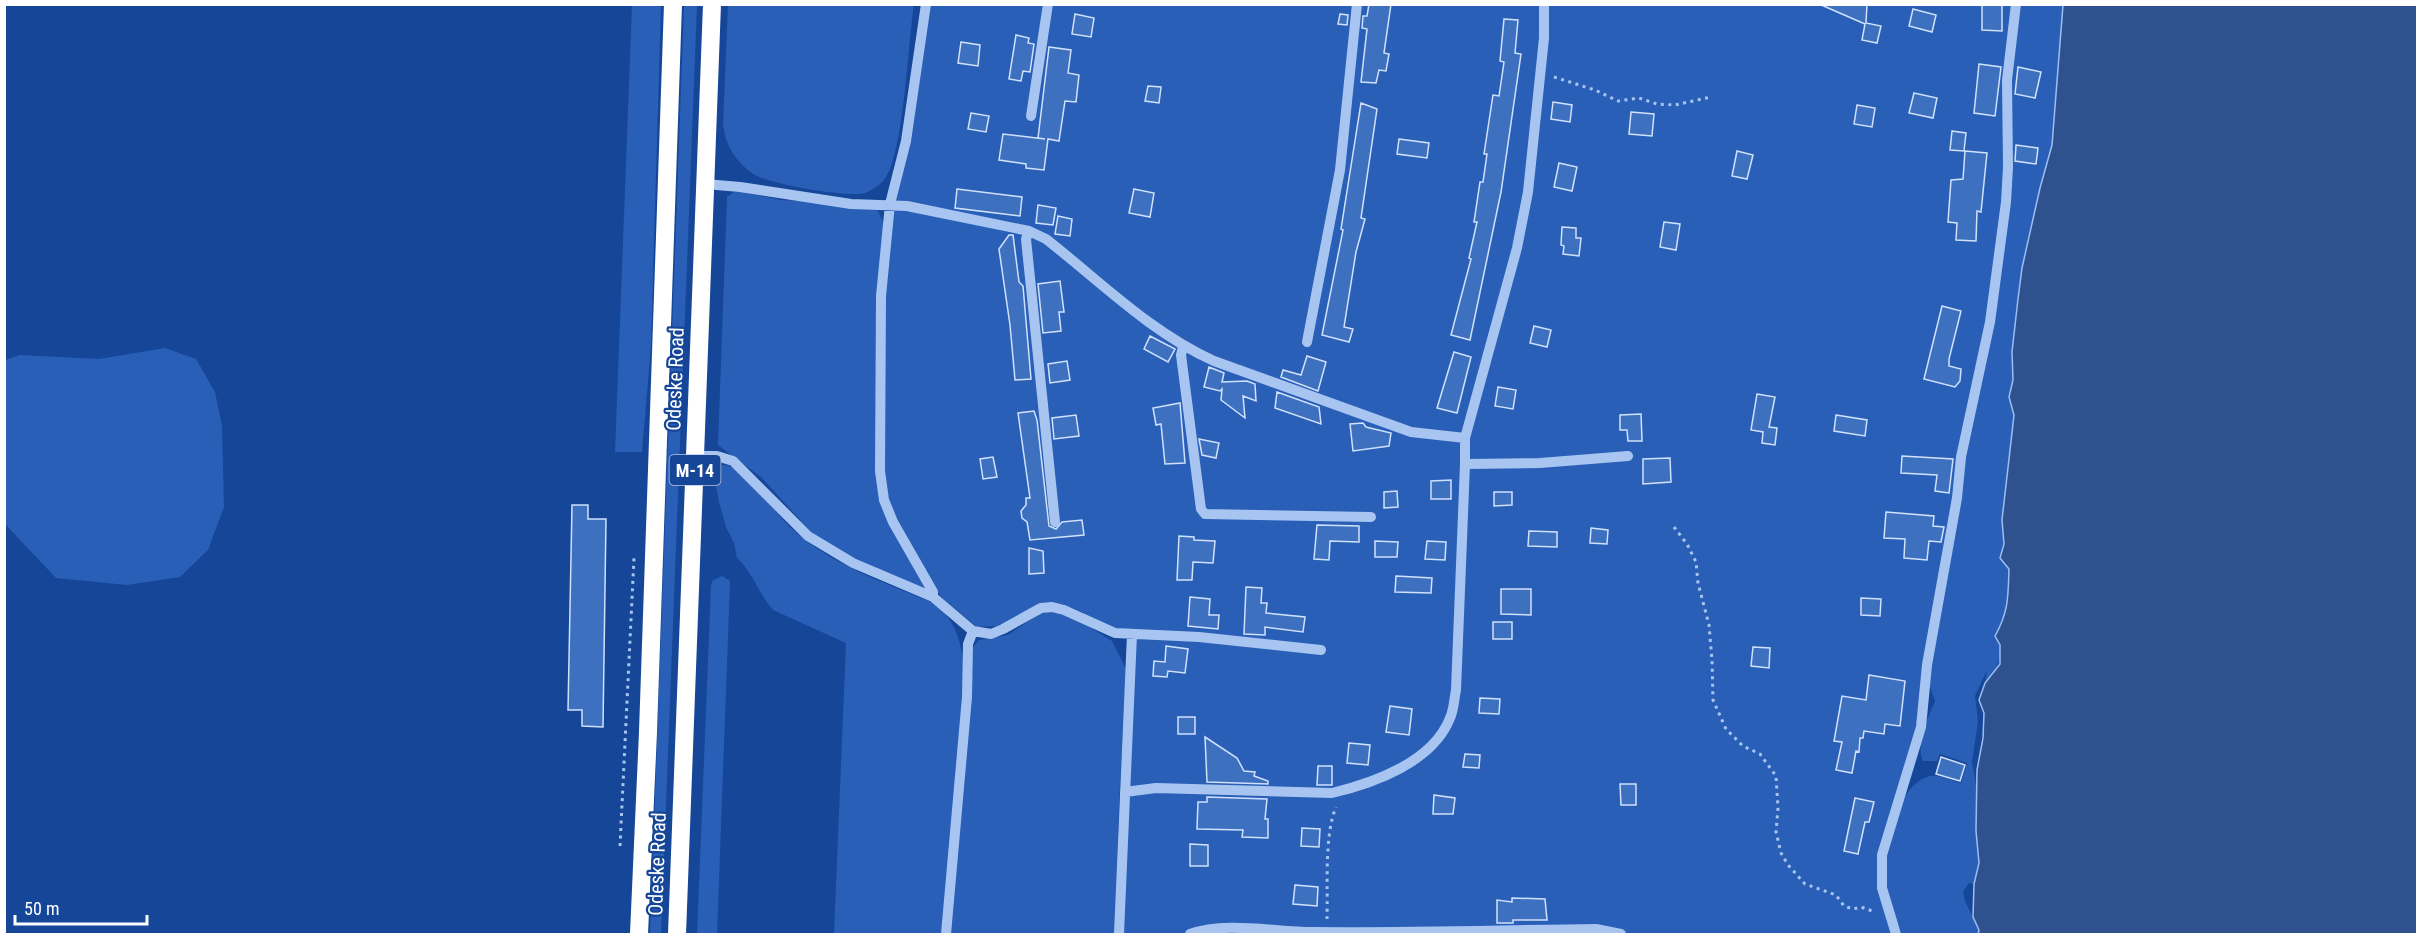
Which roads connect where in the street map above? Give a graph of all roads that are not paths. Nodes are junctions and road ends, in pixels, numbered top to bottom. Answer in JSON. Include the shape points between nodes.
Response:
{"nodes":[{"id":1,"x":673,"y":4,"type":"edge"},
{"id":2,"x":712,"y":4,"type":"edge"},
{"id":3,"x":926,"y":4,"type":"edge"},
{"id":4,"x":1048,"y":4,"type":"edge"},
{"id":5,"x":1357,"y":4,"type":"edge"},
{"id":6,"x":1544,"y":4,"type":"edge"},
{"id":7,"x":2016,"y":4,"type":"edge"},
{"id":8,"x":1031,"y":116,"type":"dead end"},
{"id":9,"x":705,"y":184,"type":"junction"},
{"id":10,"x":890,"y":204,"type":"junction"},
{"id":11,"x":1029,"y":231,"type":"junction"},
{"id":12,"x":1307,"y":342,"type":"dead end"},
{"id":13,"x":1183,"y":347,"type":"junction"},
{"id":14,"x":1465,"y":438,"type":"junction"},
{"id":15,"x":695,"y":456,"type":"junction"},
{"id":16,"x":1628,"y":456,"type":"dead end"},
{"id":17,"x":1465,"y":464,"type":"junction"},
{"id":18,"x":1371,"y":517,"type":"dead end"},
{"id":19,"x":1054,"y":522,"type":"dead end"},
{"id":20,"x":933,"y":597,"type":"junction"},
{"id":21,"x":973,"y":631,"type":"junction"},
{"id":22,"x":1132,"y":634,"type":"junction"},
{"id":23,"x":1321,"y":650,"type":"dead end"},
{"id":24,"x":1125,"y":792,"type":"junction"},
{"id":25,"x":639,"y":934,"type":"edge"},
{"id":26,"x":677,"y":934,"type":"edge"},
{"id":27,"x":946,"y":934,"type":"edge"},
{"id":28,"x":1119,"y":934,"type":"edge"},
{"id":29,"x":1190,"y":934,"type":"edge"},
{"id":30,"x":1621,"y":934,"type":"edge"},
{"id":31,"x":1896,"y":934,"type":"edge"}],
"edges":[{"from":1,"to":25,"type":"highway","name":"Odeske Road","number":"М-14"},
{"from":2,"to":9,"type":"highway","name":"Odeske Road","number":"М-14"},
{"from":3,"to":10,"type":"lane","via":[[906,141]]},
{"from":4,"to":8,"type":"lane"},
{"from":5,"to":12,"type":"lane","via":[[1340,170]]},
{"from":6,"to":14,"type":"lane","via":[[1532,162],[1517,248]]},
{"from":7,"to":31,"type":"lane","via":[[2007,80],[2008,167],[2001,255],[1961,457],[1921,727],[1882,855],[1882,888]]},
{"from":9,"to":10,"type":"lane","via":[[851,204]]},
{"from":9,"to":15,"type":"highway","name":"Odeske Road","number":"М-14"},
{"from":10,"to":11,"type":"lane"},
{"from":10,"to":20,"type":"lane","via":[[881,296],[880,471],[888,511]]},
{"from":11,"to":13,"type":"lane","via":[[1046,239],[1135,314]]},
{"from":11,"to":19,"type":"lane","via":[[1026,239]]},
{"from":13,"to":14,"type":"lane","via":[[1411,432]]},
{"from":13,"to":18,"type":"lane","via":[[1199,497],[1205,514]]},
{"from":14,"to":17,"type":"lane"},
{"from":15,"to":20,"type":"lane","via":[[733,461],[787,518],[817,543]]},
{"from":15,"to":26,"type":"highway","name":"Odeske Road","number":"М-14"},
{"from":16,"to":17,"type":"lane"},
{"from":17,"to":24,"type":"lane","via":[[1457,667],[1451,717],[1422,754],[1395,770],[1340,791],[1156,788]]},
{"from":20,"to":21,"type":"lane"},
{"from":21,"to":22,"type":"lane","via":[[991,634],[1041,608],[1052,607],[1111,632]]},
{"from":21,"to":27,"type":"lane","via":[[968,644],[967,697]]},
{"from":22,"to":23,"type":"lane"},
{"from":22,"to":24,"type":"lane"},
{"from":24,"to":28,"type":"lane"},
{"from":29,"to":30,"type":"lane","via":[[1244,929],[1596,929]]}]}
